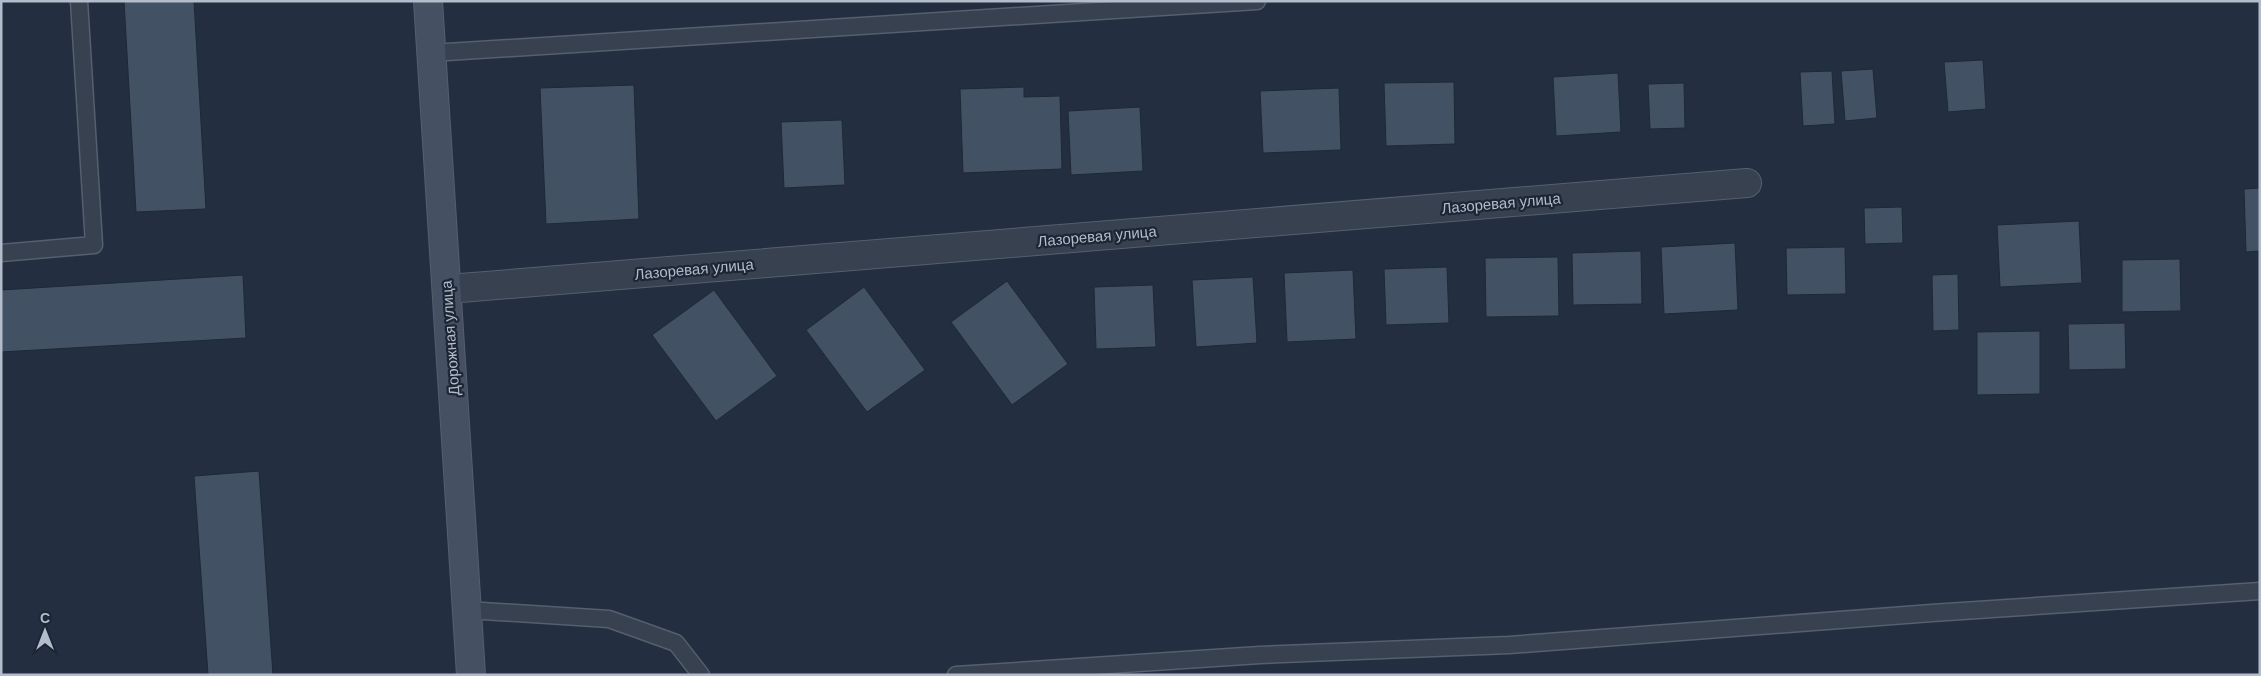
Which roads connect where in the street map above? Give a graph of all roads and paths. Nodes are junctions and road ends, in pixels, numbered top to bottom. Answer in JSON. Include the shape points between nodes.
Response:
{"nodes":[{"id":1,"x":79,"y":1,"type":"edge"},
{"id":2,"x":428,"y":1,"type":"edge"},
{"id":3,"x":1257,"y":1,"type":"edge"},
{"id":4,"x":431,"y":53,"type":"junction"},
{"id":5,"x":1747,"y":183,"type":"dead end"},
{"id":6,"x":1,"y":253,"type":"edge"},
{"id":7,"x":448,"y":289,"type":"junction"},
{"id":8,"x":2260,"y":591,"type":"edge"},
{"id":9,"x":467,"y":610,"type":"junction"},
{"id":10,"x":471,"y":675,"type":"edge"},
{"id":11,"x":701,"y":675,"type":"edge"},
{"id":12,"x":956,"y":675,"type":"edge"}],
"edges":[{"from":1,"to":6,"type":"lane","via":[[94,246]]},
{"from":2,"to":4,"type":"street","name":"Дорожная улица"},
{"from":3,"to":4,"type":"lane"},
{"from":4,"to":7,"type":"street","name":"Дорожная улица"},
{"from":5,"to":7,"type":"street","name":"Лазоревая улица"},
{"from":7,"to":9,"type":"street","name":"Дорожная улица"},
{"from":8,"to":12,"type":"lane","via":[[1932,612],[1509,645],[1260,655]]},
{"from":9,"to":10,"type":"street","name":"Дорожная улица"},
{"from":9,"to":11,"type":"lane","via":[[609,620],[676,642]]}]}
